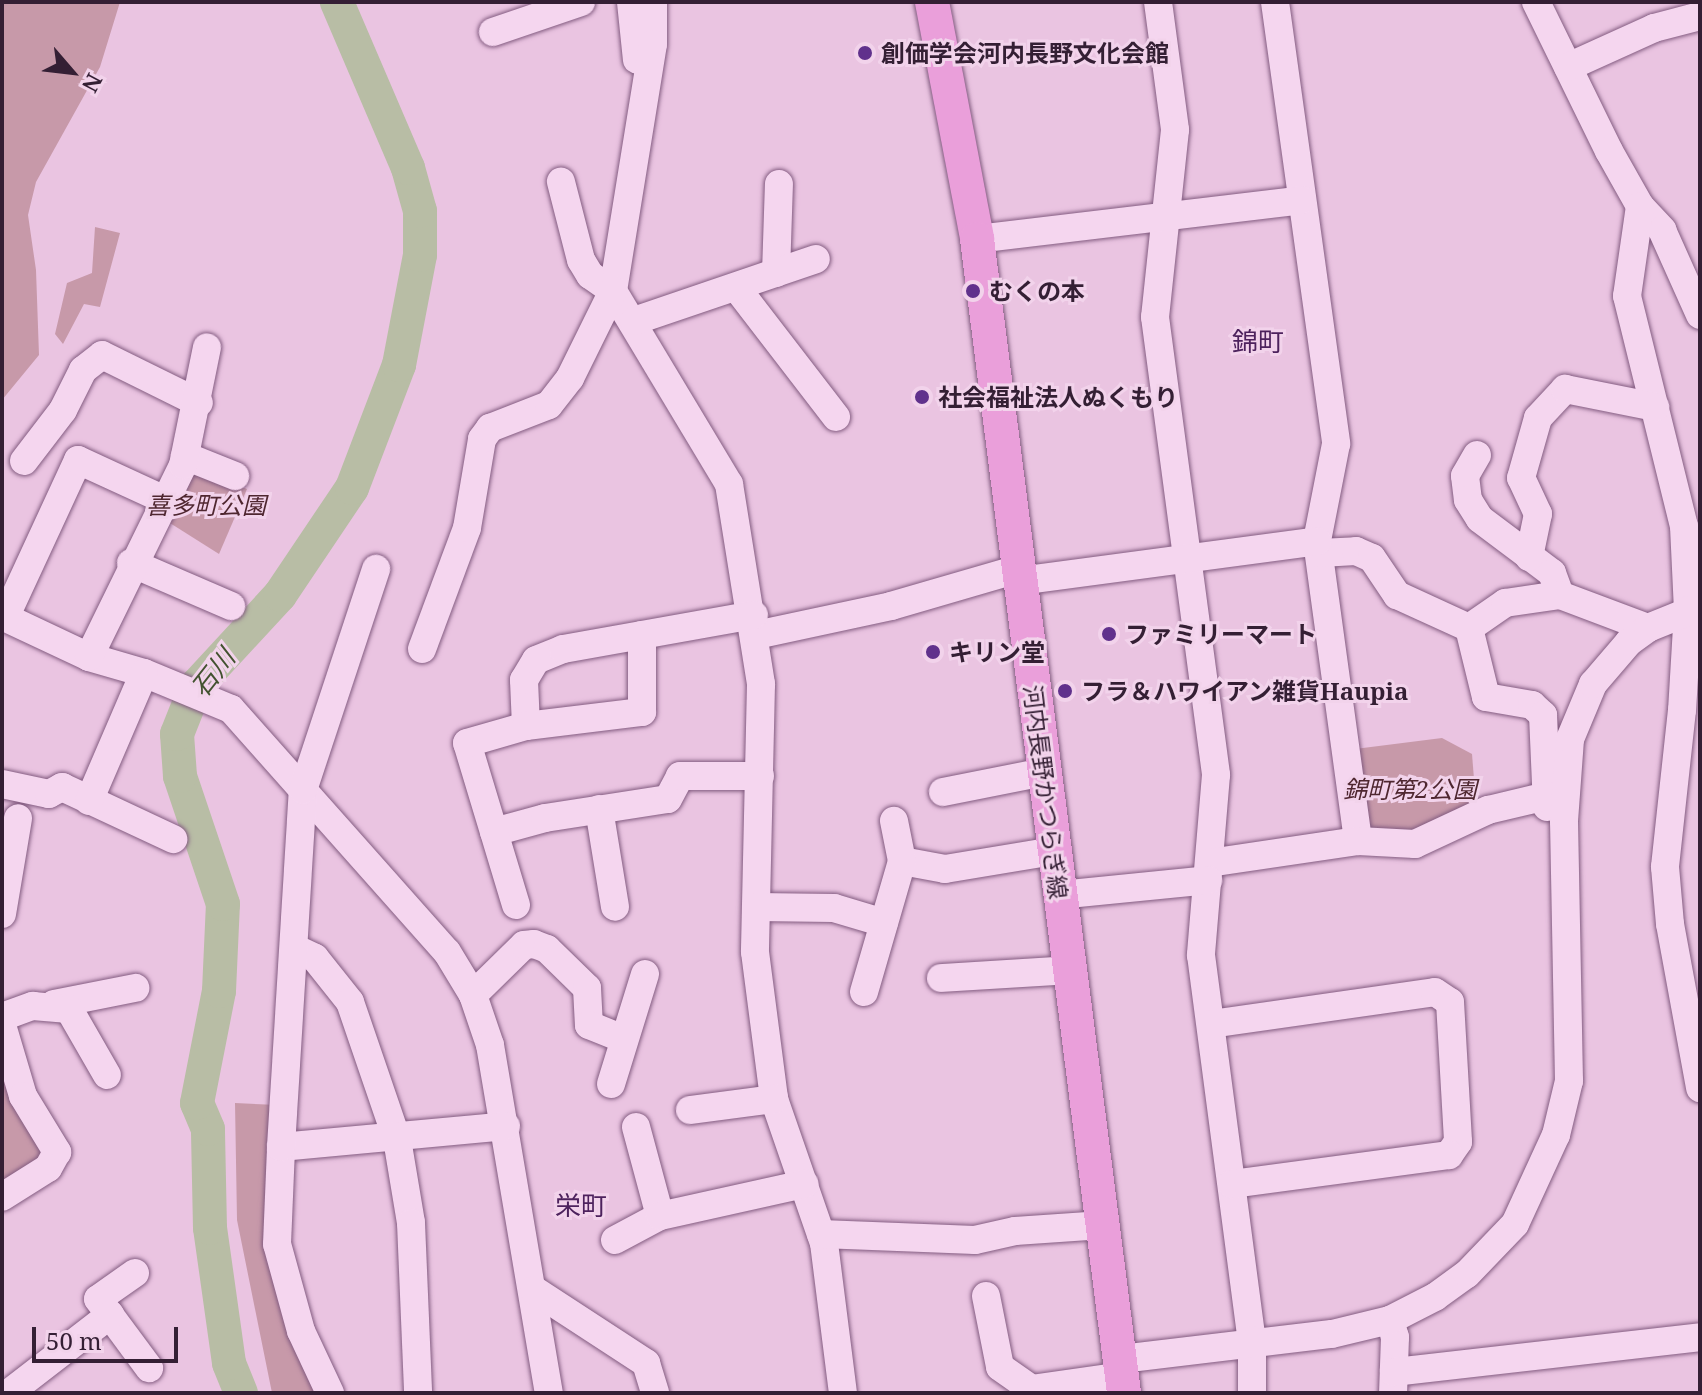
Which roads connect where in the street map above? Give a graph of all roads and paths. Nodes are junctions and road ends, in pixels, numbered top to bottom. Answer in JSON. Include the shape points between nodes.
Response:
{"nodes":[{"id":1,"x":581,"y":2,"type":"edge"},
{"id":2,"x":631,"y":2,"type":"edge"},
{"id":3,"x":653,"y":2,"type":"edge"},
{"id":4,"x":932,"y":2,"type":"edge"},
{"id":5,"x":1158,"y":2,"type":"edge"},
{"id":6,"x":1275,"y":2,"type":"edge"},
{"id":7,"x":1536,"y":2,"type":"edge"},
{"id":8,"x":1700,"y":16,"type":"edge"},
{"id":9,"x":493,"y":32,"type":"dead end"},
{"id":10,"x":1568,"y":67,"type":"junction"},
{"id":11,"x":645,"y":94,"type":"junction"},
{"id":12,"x":561,"y":182,"type":"dead end"},
{"id":13,"x":779,"y":184,"type":"dead end"},
{"id":14,"x":1302,"y":200,"type":"junction"},
{"id":15,"x":1640,"y":206,"type":"junction"},
{"id":16,"x":1165,"y":217,"type":"junction"},
{"id":17,"x":977,"y":239,"type":"junction"},
{"id":18,"x":816,"y":259,"type":"dead end"},
{"id":19,"x":776,"y":273,"type":"junction"},
{"id":20,"x":736,"y":287,"type":"junction"},
{"id":21,"x":613,"y":291,"type":"junction"},
{"id":22,"x":1700,"y":315,"type":"edge"},
{"id":23,"x":634,"y":321,"type":"junction"},
{"id":24,"x":207,"y":347,"type":"dead end"},
{"id":25,"x":199,"y":403,"type":"junction"},
{"id":26,"x":1655,"y":407,"type":"junction"},
{"id":27,"x":836,"y":417,"type":"dead end"},
{"id":28,"x":1477,"y":455,"type":"dead end"},
{"id":29,"x":185,"y":456,"type":"junction"},
{"id":30,"x":24,"y":461,"type":"dead end"},
{"id":31,"x":235,"y":476,"type":"dead end"},
{"id":32,"x":165,"y":500,"type":"junction"},
{"id":33,"x":1318,"y":547,"type":"junction"},
{"id":34,"x":1187,"y":556,"type":"junction"},
{"id":35,"x":1529,"y":557,"type":"junction"},
{"id":36,"x":131,"y":563,"type":"junction"},
{"id":37,"x":376,"y":569,"type":"dead end"},
{"id":38,"x":1018,"y":575,"type":"junction"},
{"id":39,"x":1560,"y":595,"type":"junction"},
{"id":40,"x":231,"y":606,"type":"dead end"},
{"id":41,"x":1694,"y":608,"type":"edge"},
{"id":42,"x":4,"y":617,"type":"edge"},
{"id":43,"x":755,"y":625,"type":"junction"},
{"id":44,"x":1469,"y":628,"type":"junction"},
{"id":45,"x":1648,"y":628,"type":"junction"},
{"id":46,"x":642,"y":635,"type":"junction"},
{"id":47,"x":422,"y":649,"type":"dead end"},
{"id":48,"x":89,"y":657,"type":"junction"},
{"id":49,"x":156,"y":677,"type":"junction"},
{"id":50,"x":526,"y":726,"type":"junction"},
{"id":51,"x":1044,"y":772,"type":"junction"},
{"id":52,"x":760,"y":776,"type":"junction"},
{"id":53,"x":2,"y":784,"type":"edge"},
{"id":54,"x":303,"y":790,"type":"junction"},
{"id":55,"x":943,"y":792,"type":"dead end"},
{"id":56,"x":1547,"y":796,"type":"junction"},
{"id":57,"x":89,"y":801,"type":"junction"},
{"id":58,"x":599,"y":809,"type":"junction"},
{"id":59,"x":18,"y":818,"type":"dead end"},
{"id":60,"x":894,"y":821,"type":"dead end"},
{"id":61,"x":494,"y":832,"type":"junction"},
{"id":62,"x":173,"y":839,"type":"dead end"},
{"id":63,"x":1358,"y":841,"type":"junction"},
{"id":64,"x":1054,"y":851,"type":"junction"},
{"id":65,"x":902,"y":861,"type":"junction"},
{"id":66,"x":1209,"y":871,"type":"junction"},
{"id":67,"x":1059,"y":895,"type":"junction"},
{"id":68,"x":516,"y":905,"type":"dead end"},
{"id":69,"x":615,"y":907,"type":"dead end"},
{"id":70,"x":756,"y":907,"type":"junction"},
{"id":71,"x":2,"y":914,"type":"edge"},
{"id":72,"x":884,"y":923,"type":"junction"},
{"id":73,"x":294,"y":948,"type":"junction"},
{"id":74,"x":1070,"y":970,"type":"junction"},
{"id":75,"x":645,"y":974,"type":"dead end"},
{"id":76,"x":941,"y":978,"type":"dead end"},
{"id":77,"x":135,"y":988,"type":"dead end"},
{"id":78,"x":864,"y":992,"type":"dead end"},
{"id":79,"x":473,"y":995,"type":"junction"},
{"id":80,"x":54,"y":1004,"type":"junction"},
{"id":81,"x":1569,"y":1014,"type":"junction"},
{"id":82,"x":2,"y":1017,"type":"edge"},
{"id":83,"x":1211,"y":1024,"type":"junction"},
{"id":84,"x":2,"y":1025,"type":"edge"},
{"id":85,"x":622,"y":1038,"type":"junction"},
{"id":86,"x":107,"y":1075,"type":"dead end"},
{"id":87,"x":611,"y":1084,"type":"dead end"},
{"id":88,"x":1700,"y":1088,"type":"edge"},
{"id":89,"x":774,"y":1099,"type":"junction"},
{"id":90,"x":690,"y":1110,"type":"dead end"},
{"id":91,"x":506,"y":1126,"type":"junction"},
{"id":92,"x":636,"y":1127,"type":"dead end"},
{"id":93,"x":397,"y":1139,"type":"junction"},
{"id":94,"x":281,"y":1147,"type":"junction"},
{"id":95,"x":804,"y":1184,"type":"junction"},
{"id":96,"x":1232,"y":1184,"type":"junction"},
{"id":97,"x":2,"y":1197,"type":"edge"},
{"id":98,"x":660,"y":1216,"type":"junction"},
{"id":99,"x":1103,"y":1225,"type":"junction"},
{"id":100,"x":821,"y":1234,"type":"junction"},
{"id":101,"x":615,"y":1240,"type":"dead end"},
{"id":102,"x":135,"y":1273,"type":"dead end"},
{"id":103,"x":534,"y":1290,"type":"junction"},
{"id":104,"x":986,"y":1296,"type":"dead end"},
{"id":105,"x":110,"y":1315,"type":"junction"},
{"id":106,"x":1390,"y":1320,"type":"junction"},
{"id":107,"x":1700,"y":1337,"type":"edge"},
{"id":108,"x":1252,"y":1340,"type":"junction"},
{"id":109,"x":149,"y":1368,"type":"dead end"},
{"id":110,"x":1123,"y":1376,"type":"edge"},
{"id":111,"x":1394,"y":1382,"type":"edge"},
{"id":112,"x":9,"y":1393,"type":"edge"},
{"id":113,"x":330,"y":1393,"type":"edge"},
{"id":114,"x":418,"y":1393,"type":"edge"},
{"id":115,"x":549,"y":1393,"type":"edge"},
{"id":116,"x":655,"y":1393,"type":"edge"},
{"id":117,"x":843,"y":1393,"type":"edge"},
{"id":118,"x":1252,"y":1393,"type":"edge"}],
"edges":[{"from":1,"to":9,"type":"street"},
{"from":2,"to":11,"type":"street","via":[[637,75]]},
{"from":3,"to":11,"type":"street"},
{"from":4,"to":17,"type":"main road","name":"河内長野かつらぎ線"},
{"from":5,"to":16,"type":"street","via":[[1175,130]]},
{"from":6,"to":14,"type":"street"},
{"from":7,"to":10,"type":"street"},
{"from":8,"to":10,"type":"street","via":[[1654,28]]},
{"from":10,"to":15,"type":"street"},
{"from":11,"to":21,"type":"street"},
{"from":12,"to":21,"type":"street","via":[[581,260],[590,275]]},
{"from":13,"to":19,"type":"street"},
{"from":14,"to":16,"type":"street"},
{"from":14,"to":33,"type":"street","via":[[1336,444]]},
{"from":15,"to":22,"type":"street","via":[[1662,230]]},
{"from":15,"to":26,"type":"street","via":[[1627,296]]},
{"from":16,"to":17,"type":"street"},
{"from":16,"to":34,"type":"street","via":[[1155,317]]},
{"from":17,"to":38,"type":"main road","name":"河内長野かつらぎ線"},
{"from":18,"to":19,"type":"street"},
{"from":19,"to":20,"type":"street"},
{"from":20,"to":23,"type":"street"},
{"from":20,"to":27,"type":"street"},
{"from":21,"to":23,"type":"street"},
{"from":21,"to":47,"type":"street","via":[[570,378],[549,405],[490,428],[482,439],[467,528]]},
{"from":23,"to":43,"type":"street","via":[[729,484]]},
{"from":24,"to":25,"type":"street"},
{"from":25,"to":29,"type":"street"},
{"from":25,"to":30,"type":"street","via":[[102,355],[83,370],[63,410]]},
{"from":26,"to":35,"type":"street","via":[[1565,389],[1538,418],[1521,478],[1538,514]]},
{"from":26,"to":41,"type":"street","via":[[1684,526]]},
{"from":28,"to":35,"type":"street","via":[[1465,476],[1468,500],[1480,519]]},
{"from":29,"to":31,"type":"street"},
{"from":29,"to":32,"type":"street"},
{"from":32,"to":36,"type":"street"},
{"from":32,"to":42,"type":"street","via":[[78,460]]},
{"from":33,"to":34,"type":"street"},
{"from":33,"to":44,"type":"street","via":[[1372,558],[1397,595]]},
{"from":33,"to":63,"type":"street"},
{"from":34,"to":38,"type":"street"},
{"from":34,"to":66,"type":"street","via":[[1216,775]]},
{"from":35,"to":39,"type":"street","via":[[1552,573]]},
{"from":36,"to":40,"type":"street"},
{"from":36,"to":48,"type":"street"},
{"from":37,"to":54,"type":"street"},
{"from":38,"to":43,"type":"street","via":[[891,606]]},
{"from":38,"to":51,"type":"main road","name":"河内長野かつらぎ線"},
{"from":39,"to":44,"type":"street","via":[[1505,603]]},
{"from":39,"to":45,"type":"street"},
{"from":41,"to":45,"type":"street"},
{"from":41,"to":88,"type":"street","via":[[1665,867]]},
{"from":42,"to":48,"type":"street"},
{"from":43,"to":46,"type":"street"},
{"from":43,"to":52,"type":"street"},
{"from":44,"to":56,"type":"street","via":[[1486,697],[1532,705],[1543,715]]},
{"from":45,"to":81,"type":"street","via":[[1593,684],[1570,739],[1564,821]]},
{"from":46,"to":50,"type":"street","via":[[563,649],[536,660],[524,680]]},
{"from":46,"to":50,"type":"street","via":[[642,712]]},
{"from":48,"to":49,"type":"street"},
{"from":49,"to":54,"type":"street","via":[[231,709]]},
{"from":49,"to":57,"type":"street"},
{"from":50,"to":61,"type":"street","via":[[467,743]]},
{"from":51,"to":55,"type":"street"},
{"from":51,"to":64,"type":"main road","name":"河内長野かつらぎ線"},
{"from":52,"to":58,"type":"street","via":[[680,776],[668,799]]},
{"from":52,"to":70,"type":"street"},
{"from":53,"to":57,"type":"street","via":[[49,794],[62,787]]},
{"from":54,"to":73,"type":"street"},
{"from":54,"to":79,"type":"street","via":[[425,924]]},
{"from":56,"to":63,"type":"street","via":[[1488,810],[1433,840]]},
{"from":56,"to":81,"type":"street","via":[[1553,1007]]},
{"from":57,"to":62,"type":"street"},
{"from":58,"to":61,"type":"street"},
{"from":58,"to":69,"type":"street"},
{"from":59,"to":71,"type":"street"},
{"from":60,"to":65,"type":"street"},
{"from":61,"to":68,"type":"street"},
{"from":63,"to":66,"type":"street"},
{"from":64,"to":65,"type":"street","via":[[945,869]]},
{"from":64,"to":67,"type":"main road","name":"河内長野かつらぎ線"},
{"from":65,"to":72,"type":"street"},
{"from":66,"to":67,"type":"street"},
{"from":66,"to":83,"type":"street","via":[[1201,955]]},
{"from":67,"to":74,"type":"main road","name":"河内長野かつらぎ線"},
{"from":70,"to":72,"type":"street","via":[[834,908]]},
{"from":70,"to":89,"type":"street","via":[[755,952]]},
{"from":72,"to":78,"type":"street"},
{"from":73,"to":93,"type":"street","via":[[315,958],[350,1002]]},
{"from":73,"to":94,"type":"street"},
{"from":74,"to":76,"type":"street"},
{"from":74,"to":99,"type":"main road","name":"河内長野かつらぎ線"},
{"from":75,"to":85,"type":"street"},
{"from":77,"to":80,"type":"street"},
{"from":79,"to":85,"type":"street","via":[[524,945],[534,944],[547,949],[587,988],[589,1025]]},
{"from":79,"to":91,"type":"street","via":[[490,1045]]},
{"from":80,"to":82,"type":"street"},
{"from":80,"to":86,"type":"street","via":[[69,1009]]},
{"from":81,"to":106,"type":"street","via":[[1565,1105],[1515,1224],[1467,1274]]},
{"from":83,"to":96,"type":"street"},
{"from":83,"to":96,"type":"street","via":[[1435,992],[1450,1002],[1458,1142],[1449,1155]]},
{"from":84,"to":97,"type":"street","via":[[23,1096],[57,1152],[48,1168]]},
{"from":85,"to":87,"type":"street"},
{"from":89,"to":90,"type":"street"},
{"from":89,"to":95,"type":"street"},
{"from":91,"to":93,"type":"street"},
{"from":91,"to":103,"type":"street"},
{"from":92,"to":98,"type":"street"},
{"from":93,"to":94,"type":"street"},
{"from":93,"to":114,"type":"street","via":[[414,1254]]},
{"from":94,"to":113,"type":"street","via":[[277,1244],[301,1331]]},
{"from":95,"to":98,"type":"street"},
{"from":95,"to":100,"type":"street"},
{"from":96,"to":108,"type":"street"},
{"from":98,"to":101,"type":"street"},
{"from":99,"to":100,"type":"street","via":[[1015,1231],[975,1240]]},
{"from":99,"to":110,"type":"main road","name":"河内長野かつらぎ線"},
{"from":100,"to":117,"type":"street"},
{"from":102,"to":105,"type":"street","via":[[98,1299]]},
{"from":103,"to":115,"type":"street"},
{"from":103,"to":116,"type":"street","via":[[646,1363]]},
{"from":104,"to":110,"type":"street","via":[[1000,1367],[1031,1389]]},
{"from":105,"to":109,"type":"street"},
{"from":105,"to":112,"type":"street"},
{"from":106,"to":108,"type":"street","via":[[1332,1334]]},
{"from":106,"to":111,"type":"street"},
{"from":107,"to":111,"type":"street"},
{"from":108,"to":110,"type":"street"},
{"from":108,"to":118,"type":"street"}]}
